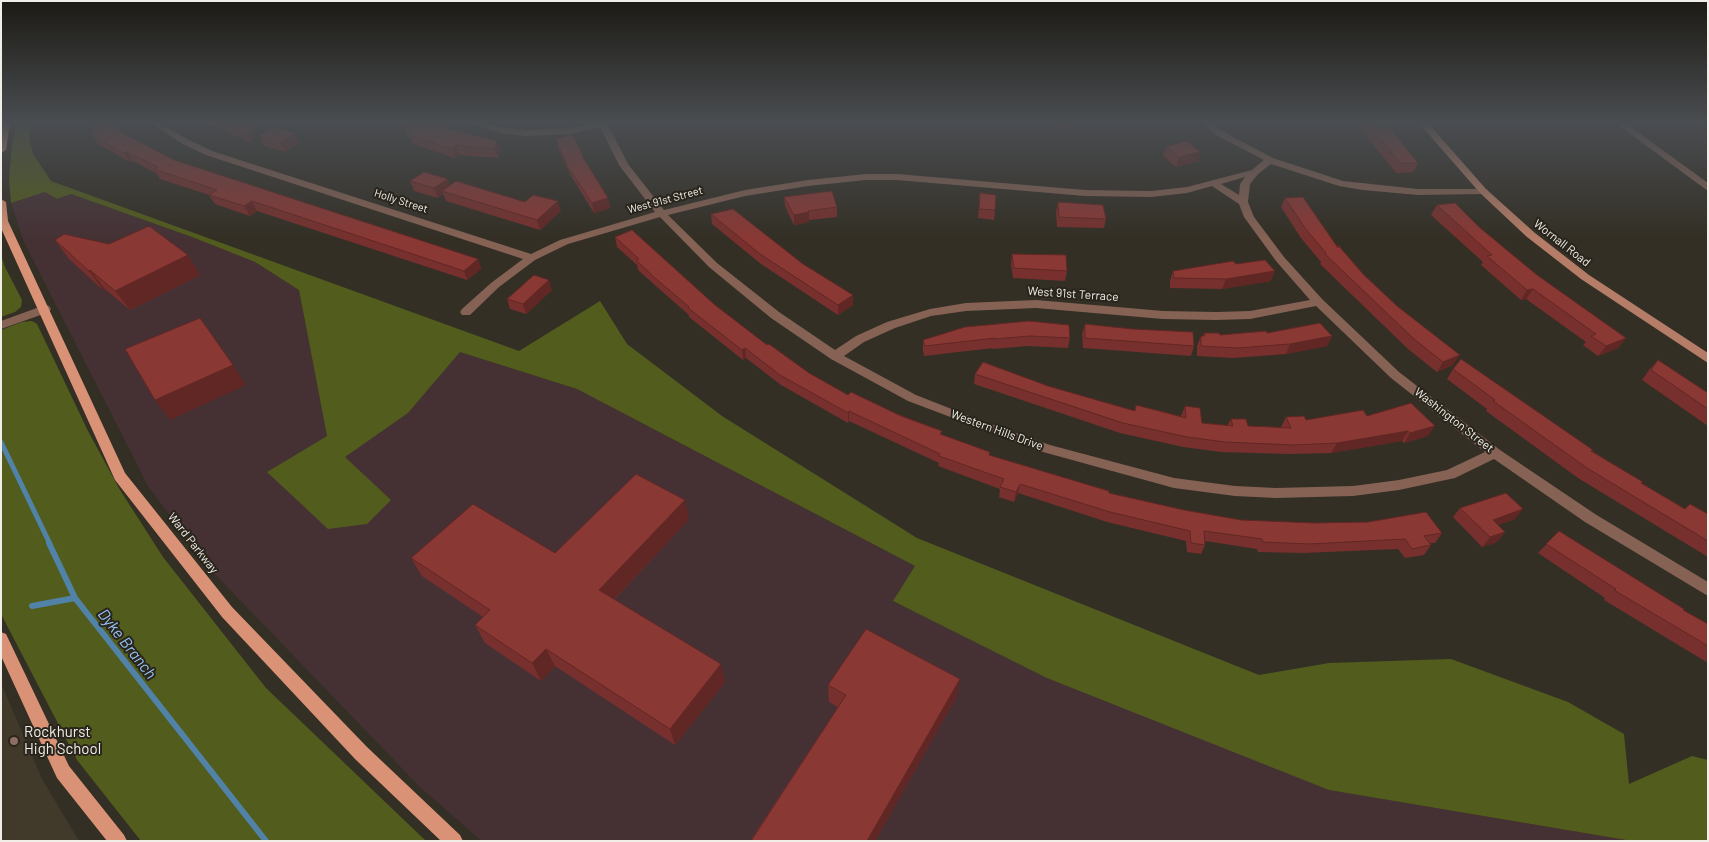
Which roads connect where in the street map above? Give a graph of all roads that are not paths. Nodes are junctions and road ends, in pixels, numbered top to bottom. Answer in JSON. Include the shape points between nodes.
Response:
{"nodes":[{"id":1,"x":235,"y":161,"type":"edge"},
{"id":2,"x":622,"y":161,"type":"edge"},
{"id":3,"x":1268,"y":161,"type":"edge"},
{"id":4,"x":1274,"y":161,"type":"edge"},
{"id":5,"x":1456,"y":161,"type":"edge"},
{"id":6,"x":1672,"y":161,"type":"edge"},
{"id":7,"x":1255,"y":172,"type":"junction"},
{"id":8,"x":1213,"y":183,"type":"junction"},
{"id":9,"x":1708,"y":188,"type":"edge"},
{"id":10,"x":1483,"y":192,"type":"junction"},
{"id":11,"x":1,"y":202,"type":"edge"},
{"id":12,"x":1243,"y":202,"type":"junction"},
{"id":13,"x":661,"y":213,"type":"junction"},
{"id":14,"x":531,"y":258,"type":"junction"},
{"id":15,"x":1318,"y":302,"type":"junction"},
{"id":16,"x":45,"y":309,"type":"junction"},
{"id":17,"x":466,"y":312,"type":"dead end"},
{"id":18,"x":1,"y":325,"type":"edge"},
{"id":19,"x":835,"y":356,"type":"junction"},
{"id":20,"x":1708,"y":359,"type":"edge"},
{"id":21,"x":1495,"y":453,"type":"junction"},
{"id":22,"x":1708,"y":590,"type":"edge"},
{"id":23,"x":1,"y":638,"type":"edge"},
{"id":24,"x":118,"y":841,"type":"edge"},
{"id":25,"x":454,"y":841,"type":"edge"}],
"edges":[{"from":1,"to":14,"type":"street","name":"Holly Street"},
{"from":2,"to":13,"type":"street","name":"Western Hills Drive"},
{"from":3,"to":7,"type":"street","name":"West 91st Street"},
{"from":4,"to":10,"type":"street","via":[[1342,184],[1418,192]]},
{"from":5,"to":10,"type":"main road","name":"Wornall Road"},
{"from":6,"to":9,"type":"street"},
{"from":7,"to":8,"type":"street","name":"West 91st Street"},
{"from":7,"to":12,"type":"street","via":[[1245,184]]},
{"from":8,"to":12,"type":"street"},
{"from":8,"to":13,"type":"street","name":"West 91st Street","via":[[1187,190],[1123,194],[926,178],[866,177],[745,193]]},
{"from":10,"to":20,"type":"main road","name":"Wornall Road","via":[[1566,262]]},
{"from":11,"to":16,"type":"main road","name":"Ward Parkway","via":[[3,221]]},
{"from":12,"to":15,"type":"street","name":"Washington Street","via":[[1261,234]]},
{"from":13,"to":14,"type":"street","name":"West 91st Street","via":[[564,242]]},
{"from":13,"to":19,"type":"street","name":"Western Hills Drive","via":[[713,265],[775,315]]},
{"from":14,"to":17,"type":"street","name":"West 91st Street"},
{"from":15,"to":19,"type":"street","name":"West 91st Terrace","via":[[1250,314],[1216,316],[1163,315],[1036,304],[966,307],[930,313],[891,325],[860,339]]},
{"from":15,"to":21,"type":"street","name":"Washington Street","via":[[1395,375]]},
{"from":16,"to":18,"type":"street"},
{"from":16,"to":25,"type":"main road","name":"Ward Parkway","via":[[120,476],[226,612],[361,752]]},
{"from":19,"to":21,"type":"street","name":"Western Hills Drive","via":[[912,398],[973,422],[1048,448],[1174,482],[1276,493],[1354,490],[1450,474]]},
{"from":21,"to":22,"type":"street","name":"Washington Street","via":[[1590,518]]},
{"from":23,"to":24,"type":"main road","via":[[63,772]]}]}
